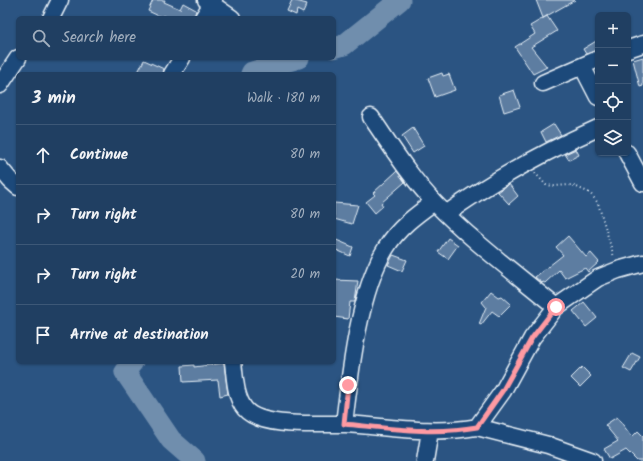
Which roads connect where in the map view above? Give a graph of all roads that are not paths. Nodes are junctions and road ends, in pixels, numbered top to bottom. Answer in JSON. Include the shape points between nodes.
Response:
{"nodes":[{"id":1,"x":210,"y":1,"type":"edge"},
{"id":2,"x":204,"y":16,"type":"edge"},
{"id":3,"x":229,"y":16,"type":"edge"},
{"id":4,"x":643,"y":44,"type":"edge"},
{"id":5,"x":631,"y":48,"type":"edge"},
{"id":6,"x":17,"y":60,"type":"edge"},
{"id":7,"x":181,"y":60,"type":"edge"},
{"id":8,"x":595,"y":60,"type":"edge"},
{"id":9,"x":582,"y":66,"type":"junction"},
{"id":10,"x":173,"y":72,"type":"edge"},
{"id":11,"x":543,"y":83,"type":"dead end"},
{"id":12,"x":0,"y":85,"type":"edge"},
{"id":13,"x":595,"y":91,"type":"edge"},
{"id":14,"x":371,"y":117,"type":"dead end"},
{"id":15,"x":595,"y":130,"type":"edge"},
{"id":16,"x":629,"y":156,"type":"edge"},
{"id":17,"x":643,"y":183,"type":"edge"},
{"id":18,"x":434,"y":202,"type":"junction"},
{"id":19,"x":446,"y":214,"type":"junction"},
{"id":20,"x":643,"y":263,"type":"edge"},
{"id":21,"x":556,"y":307,"type":"junction"},
{"id":22,"x":233,"y":364,"type":"edge"},
{"id":23,"x":344,"y":424,"type":"junction"},
{"id":24,"x":477,"y":427,"type":"junction"},
{"id":25,"x":430,"y":431,"type":"junction"},
{"id":26,"x":425,"y":461,"type":"edge"},
{"id":27,"x":593,"y":461,"type":"edge"}],
"edges":[{"from":1,"to":2,"type":"street"},
{"from":1,"to":3,"type":"street"},
{"from":4,"to":5,"type":"street"},
{"from":6,"to":12,"type":"street"},
{"from":7,"to":10,"type":"street"},
{"from":8,"to":9,"type":"street"},
{"from":9,"to":11,"type":"street"},
{"from":9,"to":13,"type":"street"},
{"from":14,"to":18,"type":"street"},
{"from":15,"to":19,"type":"street","via":[[476,192]]},
{"from":16,"to":17,"type":"street"},
{"from":18,"to":19,"type":"street"},
{"from":18,"to":23,"type":"street","via":[[408,220],[386,248],[375,272],[356,340]]},
{"from":19,"to":21,"type":"street"},
{"from":20,"to":21,"type":"street","via":[[598,278]]},
{"from":21,"to":24,"type":"street","via":[[532,338],[503,390]]},
{"from":22,"to":23,"type":"street","via":[[238,397],[245,409],[256,416],[291,423]]},
{"from":23,"to":25,"type":"street"},
{"from":24,"to":25,"type":"street"},
{"from":24,"to":27,"type":"street","via":[[548,444]]},
{"from":25,"to":26,"type":"street"}]}
